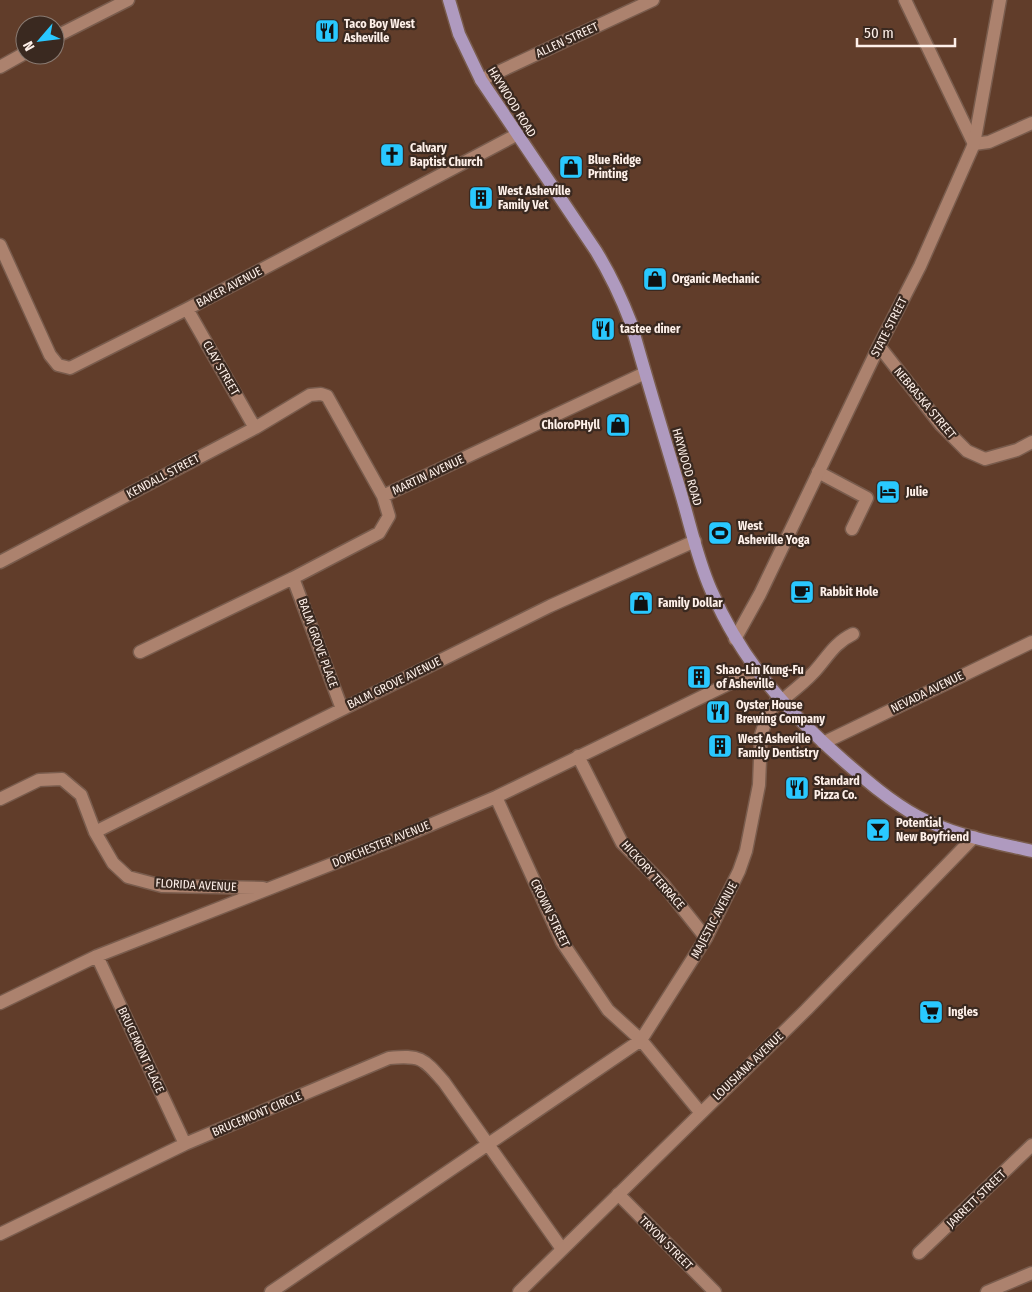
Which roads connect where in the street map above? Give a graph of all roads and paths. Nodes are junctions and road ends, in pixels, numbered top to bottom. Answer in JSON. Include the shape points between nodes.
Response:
{"nodes":[{"id":1,"x":128,"y":0,"type":"edge"},
{"id":2,"x":449,"y":0,"type":"edge"},
{"id":3,"x":653,"y":0,"type":"edge"},
{"id":4,"x":905,"y":0,"type":"edge"},
{"id":5,"x":1000,"y":0,"type":"edge"},
{"id":6,"x":65,"y":33,"type":"edge"},
{"id":7,"x":15,"y":58,"type":"edge"},
{"id":8,"x":0,"y":66,"type":"edge"},
{"id":9,"x":481,"y":80,"type":"junction"},
{"id":10,"x":1032,"y":123,"type":"edge"},
{"id":11,"x":516,"y":135,"type":"junction"},
{"id":12,"x":974,"y":144,"type":"junction"},
{"id":13,"x":0,"y":245,"type":"edge"},
{"id":14,"x":187,"y":309,"type":"junction"},
{"id":15,"x":879,"y":346,"type":"junction"},
{"id":16,"x":645,"y":374,"type":"junction"},
{"id":17,"x":255,"y":428,"type":"junction"},
{"id":18,"x":1032,"y":442,"type":"edge"},
{"id":19,"x":818,"y":472,"type":"junction"},
{"id":20,"x":382,"y":496,"type":"junction"},
{"id":21,"x":852,"y":529,"type":"dead end"},
{"id":22,"x":695,"y":541,"type":"junction"},
{"id":23,"x":0,"y":562,"type":"edge"},
{"id":24,"x":293,"y":578,"type":"junction"},
{"id":25,"x":852,"y":634,"type":"dead end"},
{"id":26,"x":735,"y":639,"type":"junction"},
{"id":27,"x":1032,"y":642,"type":"edge"},
{"id":28,"x":140,"y":652,"type":"dead end"},
{"id":29,"x":756,"y":670,"type":"junction"},
{"id":30,"x":780,"y":699,"type":"junction"},
{"id":31,"x":342,"y":709,"type":"junction"},
{"id":32,"x":823,"y":743,"type":"junction"},
{"id":33,"x":578,"y":756,"type":"junction"},
{"id":34,"x":496,"y":797,"type":"junction"},
{"id":35,"x":0,"y":799,"type":"edge"},
{"id":36,"x":95,"y":832,"type":"junction"},
{"id":37,"x":974,"y":837,"type":"junction"},
{"id":38,"x":1032,"y":851,"type":"edge"},
{"id":39,"x":271,"y":888,"type":"junction"},
{"id":40,"x":706,"y":938,"type":"junction"},
{"id":41,"x":97,"y":956,"type":"junction"},
{"id":42,"x":0,"y":1003,"type":"edge"},
{"id":43,"x":641,"y":1040,"type":"junction"},
{"id":44,"x":700,"y":1112,"type":"junction"},
{"id":45,"x":185,"y":1144,"type":"junction"},
{"id":46,"x":487,"y":1144,"type":"junction"},
{"id":47,"x":1032,"y":1145,"type":"edge"},
{"id":48,"x":618,"y":1194,"type":"junction"},
{"id":49,"x":0,"y":1234,"type":"edge"},
{"id":50,"x":562,"y":1249,"type":"junction"},
{"id":51,"x":919,"y":1253,"type":"dead end"},
{"id":52,"x":1032,"y":1273,"type":"edge"},
{"id":53,"x":270,"y":1292,"type":"edge"},
{"id":54,"x":519,"y":1292,"type":"edge"},
{"id":55,"x":715,"y":1292,"type":"edge"},
{"id":56,"x":987,"y":1292,"type":"edge"}],
"edges":[{"from":1,"to":6,"type":"street"},
{"from":2,"to":9,"type":"main road","name":"HAYWOOD ROAD","via":[[470,60]]},
{"from":3,"to":9,"type":"street","name":"ALLEN STREET"},
{"from":4,"to":12,"type":"street"},
{"from":5,"to":12,"type":"street","name":"STATE STREET"},
{"from":7,"to":8,"type":"street"},
{"from":9,"to":11,"type":"main road","name":"HAYWOOD ROAD"},
{"from":10,"to":12,"type":"street","via":[[989,142]]},
{"from":11,"to":14,"type":"street","name":"BAKER AVENUE"},
{"from":11,"to":16,"type":"main road","name":"HAYWOOD ROAD","via":[[611,277],[631,323]]},
{"from":12,"to":15,"type":"street","name":"STATE STREET","via":[[920,266]]},
{"from":13,"to":14,"type":"street","name":"BAKER AVENUE","via":[[50,355],[58,365],[70,368]]},
{"from":14,"to":17,"type":"street","name":"CLAY STREET"},
{"from":15,"to":18,"type":"street","name":"NEBRASKA STREET","via":[[941,425],[967,451],[985,459]]},
{"from":15,"to":19,"type":"street","name":"STATE STREET"},
{"from":16,"to":20,"type":"street","name":"MARTIN AVENUE"},
{"from":16,"to":22,"type":"main road","name":"HAYWOOD ROAD"},
{"from":17,"to":20,"type":"street","name":"KENDALL STREET","via":[[310,395],[327,396]]},
{"from":17,"to":23,"type":"street","name":"KENDALL STREET"},
{"from":19,"to":21,"type":"street","via":[[867,498]]},
{"from":19,"to":26,"type":"street","name":"STATE STREET"},
{"from":20,"to":24,"type":"street","name":"MARTIN AVENUE","via":[[389,516],[379,534]]},
{"from":22,"to":26,"type":"main road","name":"HAYWOOD ROAD","via":[[710,589]]},
{"from":22,"to":31,"type":"street","name":"BALM GROVE AVENUE","via":[[550,606]]},
{"from":24,"to":28,"type":"street","name":"MARTIN AVENUE"},
{"from":24,"to":31,"type":"street","name":"BALM GROVE PLACE"},
{"from":25,"to":30,"type":"street","via":[[838,642],[816,671]]},
{"from":26,"to":29,"type":"main road","name":"HAYWOOD ROAD"},
{"from":27,"to":32,"type":"street","name":"NEVADA AVENUE"},
{"from":29,"to":30,"type":"main road","name":"HAYWOOD ROAD"},
{"from":29,"to":33,"type":"street","name":"DORCHESTER AVENUE"},
{"from":30,"to":32,"type":"main road","name":"HAYWOOD ROAD"},
{"from":30,"to":40,"type":"street","name":"MAJESTIC AVENUE","via":[[768,715],[761,735],[759,785],[746,851]]},
{"from":31,"to":36,"type":"street","name":"BALM GROVE AVENUE"},
{"from":32,"to":37,"type":"main road","name":"HAYWOOD ROAD","via":[[892,800],[918,816]]},
{"from":33,"to":34,"type":"street","name":"DORCHESTER AVENUE"},
{"from":33,"to":40,"type":"street","name":"HICKORY TERRACE","via":[[622,843],[663,884]]},
{"from":34,"to":39,"type":"street","name":"DORCHESTER AVENUE"},
{"from":34,"to":43,"type":"street","name":"CROWN STREET","via":[[562,942],[608,1010]]},
{"from":35,"to":36,"type":"street","name":"FLORIDA AVENUE","via":[[39,780],[62,779],[81,795]]},
{"from":36,"to":39,"type":"street","name":"FLORIDA AVENUE","via":[[113,863],[128,877],[162,886]]},
{"from":37,"to":38,"type":"main road","name":"HAYWOOD ROAD"},
{"from":37,"to":44,"type":"street","name":"LOUISIANA AVENUE","via":[[806,1010]]},
{"from":39,"to":41,"type":"street","name":"DORCHESTER AVENUE"},
{"from":40,"to":43,"type":"street","name":"MAJESTIC AVENUE"},
{"from":41,"to":42,"type":"street","name":"DORCHESTER AVENUE"},
{"from":41,"to":45,"type":"street","name":"BRUCEMONT PLACE"},
{"from":43,"to":44,"type":"street"},
{"from":43,"to":46,"type":"street"},
{"from":44,"to":48,"type":"street","name":"LOUISIANA AVENUE"},
{"from":45,"to":46,"type":"street","name":"BRUCEMONT CIRCLE","via":[[389,1058],[412,1056],[428,1064],[444,1082]]},
{"from":45,"to":49,"type":"street","name":"BRUCEMONT CIRCLE"},
{"from":46,"to":50,"type":"street","name":"BRUCEMONT CIRCLE"},
{"from":46,"to":53,"type":"street"},
{"from":47,"to":51,"type":"street","name":"JARRETT STREET"},
{"from":48,"to":50,"type":"street","name":"LOUISIANA AVENUE"},
{"from":48,"to":55,"type":"street","name":"TRYON STREET"},
{"from":50,"to":54,"type":"street","name":"LOUISIANA AVENUE"},
{"from":52,"to":56,"type":"street"}]}
